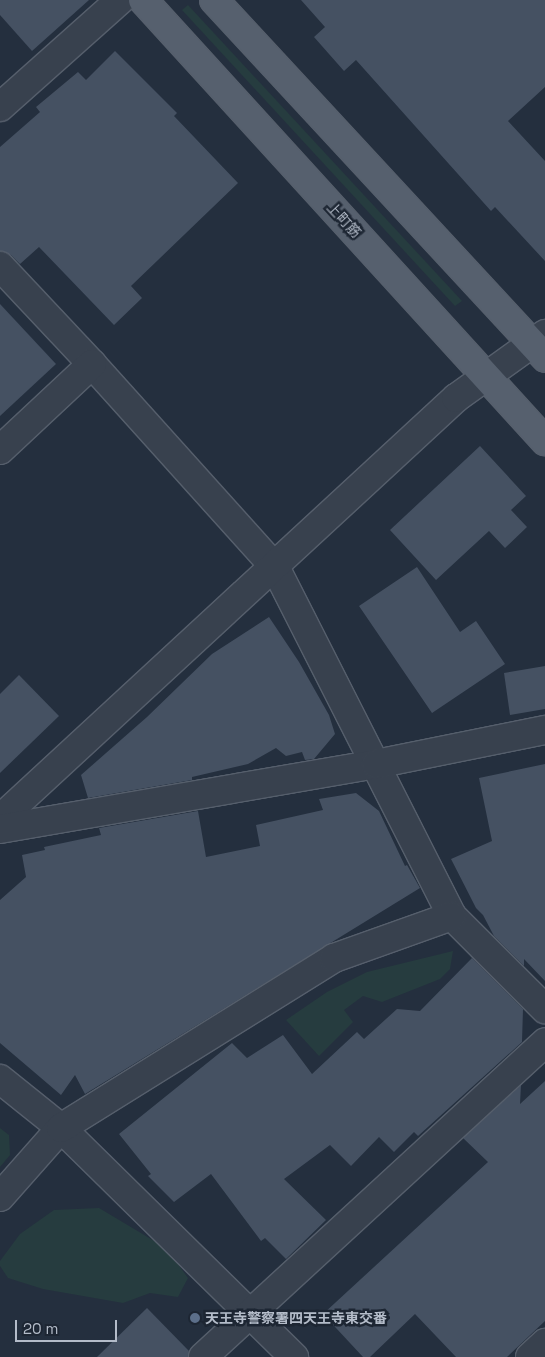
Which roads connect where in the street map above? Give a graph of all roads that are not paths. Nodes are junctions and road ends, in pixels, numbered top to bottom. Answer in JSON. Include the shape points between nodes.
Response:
{"nodes":[{"id":1,"x":120,"y":0,"type":"edge"},
{"id":2,"x":143,"y":0,"type":"edge"},
{"id":3,"x":214,"y":0,"type":"edge"},
{"id":4,"x":0,"y":107,"type":"edge"},
{"id":5,"x":0,"y":266,"type":"edge"},
{"id":6,"x":540,"y":345,"type":"edge"},
{"id":7,"x":92,"y":364,"type":"junction"},
{"id":8,"x":485,"y":376,"type":"junction"},
{"id":9,"x":545,"y":441,"type":"edge"},
{"id":10,"x":0,"y":450,"type":"edge"},
{"id":11,"x":275,"y":567,"type":"junction"},
{"id":12,"x":545,"y":730,"type":"edge"},
{"id":13,"x":376,"y":764,"type":"junction"},
{"id":14,"x":0,"y":819,"type":"edge"},
{"id":15,"x":0,"y":829,"type":"edge"},
{"id":16,"x":452,"y":916,"type":"junction"},
{"id":17,"x":545,"y":1009,"type":"edge"},
{"id":18,"x":545,"y":1042,"type":"edge"},
{"id":19,"x":0,"y":1078,"type":"edge"},
{"id":20,"x":61,"y":1128,"type":"junction"},
{"id":21,"x":0,"y":1197,"type":"edge"},
{"id":22,"x":249,"y":1313,"type":"junction"},
{"id":23,"x":203,"y":1357,"type":"edge"},
{"id":24,"x":294,"y":1357,"type":"edge"}],
"edges":[{"from":1,"to":4,"type":"street"},
{"from":2,"to":8,"type":"main road","name":"上町筋"},
{"from":3,"to":6,"type":"main road"},
{"from":5,"to":7,"type":"street"},
{"from":6,"to":8,"type":"street"},
{"from":7,"to":10,"type":"street"},
{"from":7,"to":11,"type":"street"},
{"from":8,"to":9,"type":"main road","name":"上町筋"},
{"from":8,"to":11,"type":"street","via":[[456,398]]},
{"from":11,"to":13,"type":"street"},
{"from":11,"to":14,"type":"street"},
{"from":12,"to":13,"type":"street"},
{"from":13,"to":15,"type":"street"},
{"from":13,"to":16,"type":"street"},
{"from":16,"to":17,"type":"street"},
{"from":16,"to":20,"type":"street","via":[[334,958]]},
{"from":18,"to":22,"type":"street"},
{"from":19,"to":20,"type":"street"},
{"from":20,"to":21,"type":"street"},
{"from":20,"to":22,"type":"street"},
{"from":22,"to":23,"type":"street"},
{"from":22,"to":24,"type":"street"}]}
